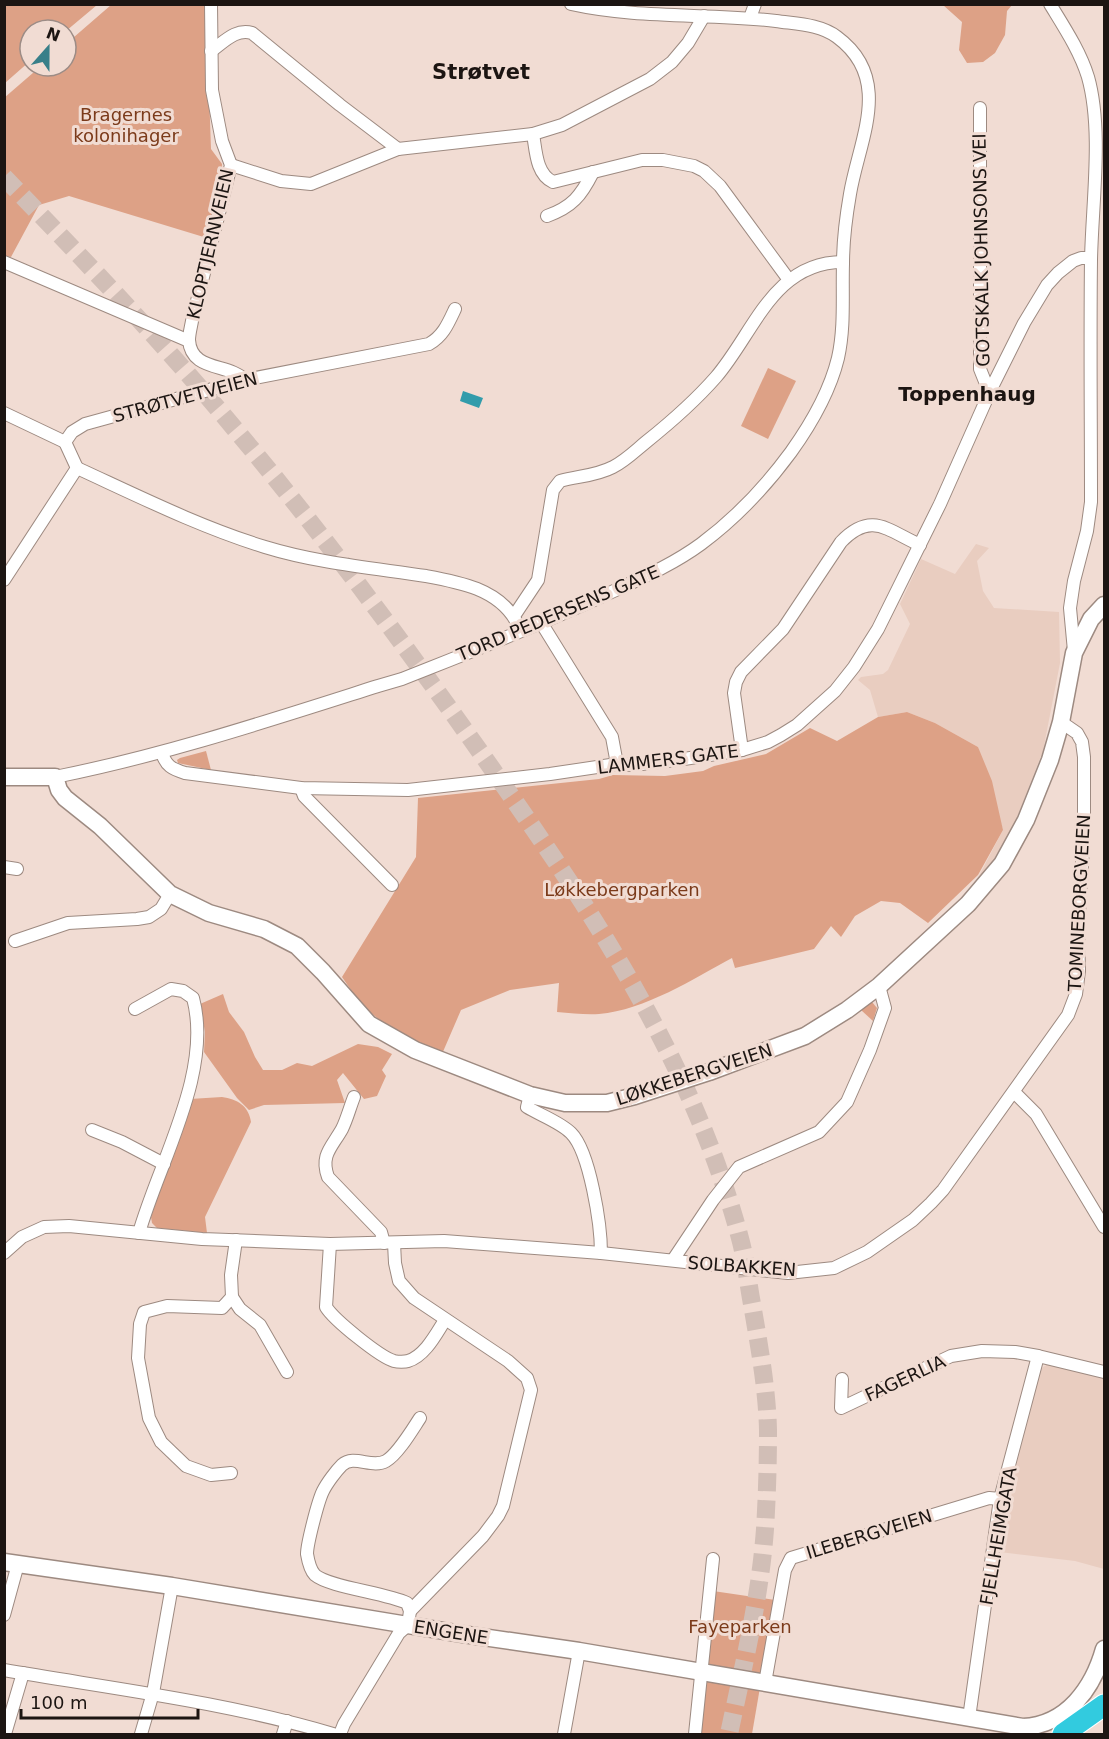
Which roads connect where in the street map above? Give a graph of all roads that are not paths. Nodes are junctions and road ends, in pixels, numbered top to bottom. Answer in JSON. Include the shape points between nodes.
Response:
{"nodes":[{"id":1,"x":211,"y":4,"type":"edge"},
{"id":2,"x":571,"y":4,"type":"edge"},
{"id":3,"x":755,"y":4,"type":"edge"},
{"id":4,"x":1050,"y":4,"type":"edge"},
{"id":5,"x":704,"y":16,"type":"junction"},
{"id":6,"x":750,"y":18,"type":"junction"},
{"id":7,"x":211,"y":51,"type":"junction"},
{"id":8,"x":980,"y":108,"type":"dead end"},
{"id":9,"x":533,"y":134,"type":"junction"},
{"id":10,"x":398,"y":149,"type":"junction"},
{"id":11,"x":231,"y":165,"type":"junction"},
{"id":12,"x":593,"y":172,"type":"junction"},
{"id":13,"x":547,"y":216,"type":"dead end"},
{"id":14,"x":1091,"y":258,"type":"junction"},
{"id":15,"x":4,"y":262,"type":"edge"},
{"id":16,"x":843,"y":262,"type":"junction"},
{"id":17,"x":789,"y":280,"type":"junction"},
{"id":18,"x":455,"y":309,"type":"dead end"},
{"id":19,"x":189,"y":341,"type":"junction"},
{"id":20,"x":245,"y":380,"type":"junction"},
{"id":21,"x":992,"y":387,"type":"junction"},
{"id":22,"x":4,"y":413,"type":"edge"},
{"id":23,"x":65,"y":442,"type":"junction"},
{"id":24,"x":77,"y":468,"type":"junction"},
{"id":25,"x":920,"y":545,"type":"junction"},
{"id":26,"x":4,"y":580,"type":"edge"},
{"id":27,"x":1104,"y":605,"type":"edge"},
{"id":28,"x":514,"y":616,"type":"junction"},
{"id":29,"x":542,"y":624,"type":"junction"},
{"id":30,"x":522,"y":631,"type":"junction"},
{"id":31,"x":1074,"y":652,"type":"junction"},
{"id":32,"x":1061,"y":722,"type":"junction"},
{"id":33,"x":742,"y":750,"type":"junction"},
{"id":34,"x":162,"y":753,"type":"junction"},
{"id":35,"x":617,"y":764,"type":"junction"},
{"id":36,"x":4,"y":777,"type":"edge"},
{"id":37,"x":55,"y":777,"type":"junction"},
{"id":38,"x":300,"y":788,"type":"junction"},
{"id":39,"x":392,"y":885,"type":"dead end"},
{"id":40,"x":170,"y":894,"type":"junction"},
{"id":41,"x":15,"y":941,"type":"dead end"},
{"id":42,"x":879,"y":986,"type":"junction"},
{"id":43,"x":135,"y":1009,"type":"dead end"},
{"id":44,"x":1014,"y":1092,"type":"junction"},
{"id":45,"x":530,"y":1095,"type":"junction"},
{"id":46,"x":354,"y":1097,"type":"dead end"},
{"id":47,"x":92,"y":1130,"type":"dead end"},
{"id":48,"x":164,"y":1164,"type":"junction"},
{"id":49,"x":1104,"y":1227,"type":"edge"},
{"id":50,"x":139,"y":1233,"type":"junction"},
{"id":51,"x":236,"y":1240,"type":"junction"},
{"id":52,"x":389,"y":1243,"type":"junction"},
{"id":53,"x":330,"y":1244,"type":"junction"},
{"id":54,"x":601,"y":1252,"type":"junction"},
{"id":55,"x":4,"y":1253,"type":"edge"},
{"id":56,"x":673,"y":1260,"type":"junction"},
{"id":57,"x":232,"y":1297,"type":"junction"},
{"id":58,"x":445,"y":1320,"type":"junction"},
{"id":59,"x":1038,"y":1356,"type":"junction"},
{"id":60,"x":287,"y":1372,"type":"dead end"},
{"id":61,"x":1104,"y":1372,"type":"edge"},
{"id":62,"x":842,"y":1379,"type":"dead end"},
{"id":63,"x":420,"y":1418,"type":"dead end"},
{"id":64,"x":231,"y":1473,"type":"dead end"},
{"id":65,"x":1000,"y":1499,"type":"junction"},
{"id":66,"x":712,"y":1559,"type":"dead end"},
{"id":67,"x":11,"y":1563,"type":"edge"},
{"id":68,"x":172,"y":1586,"type":"junction"},
{"id":69,"x":4,"y":1615,"type":"edge"},
{"id":70,"x":409,"y":1618,"type":"junction"},
{"id":71,"x":1104,"y":1649,"type":"edge"},
{"id":72,"x":579,"y":1651,"type":"junction"},
{"id":73,"x":4,"y":1670,"type":"edge"},
{"id":74,"x":701,"y":1672,"type":"junction"},
{"id":75,"x":23,"y":1673,"type":"junction"},
{"id":76,"x":765,"y":1683,"type":"junction"},
{"id":77,"x":153,"y":1693,"type":"junction"},
{"id":78,"x":1104,"y":1705,"type":"edge"},
{"id":79,"x":969,"y":1718,"type":"junction"},
{"id":80,"x":1104,"y":1719,"type":"edge"},
{"id":81,"x":287,"y":1721,"type":"junction"},
{"id":82,"x":5,"y":1734,"type":"edge"},
{"id":83,"x":141,"y":1734,"type":"edge"},
{"id":84,"x":283,"y":1734,"type":"edge"},
{"id":85,"x":333,"y":1734,"type":"edge"},
{"id":86,"x":340,"y":1734,"type":"edge"},
{"id":87,"x":564,"y":1734,"type":"edge"},
{"id":88,"x":695,"y":1734,"type":"edge"},
{"id":89,"x":1062,"y":1734,"type":"edge"},
{"id":90,"x":1069,"y":1734,"type":"edge"}],
"edges":[{"from":1,"to":7,"type":"street","name":"KLOPTJERNVEIEN"},
{"from":2,"to":5,"type":"street","name":"TORD PEDERSENS GATE"},
{"from":3,"to":6,"type":"street"},
{"from":4,"to":14,"type":"street","via":[[1077,51],[1092,94],[1095,171]]},
{"from":5,"to":6,"type":"street","name":"TORD PEDERSENS GATE"},
{"from":5,"to":9,"type":"street","via":[[683,50],[650,79],[562,125]]},
{"from":6,"to":16,"type":"street","name":"TORD PEDERSENS GATE","via":[[826,30],[848,46],[865,70],[869,115],[850,194]]},
{"from":7,"to":10,"type":"street","via":[[235,34],[252,33]]},
{"from":7,"to":11,"type":"street","name":"KLOPTJERNVEIEN","via":[[215,112]]},
{"from":8,"to":21,"type":"street","name":"GOTSKALK JOHNSONS VEI","via":[[980,369],[986,384]]},
{"from":9,"to":10,"type":"street"},
{"from":9,"to":12,"type":"street","via":[[546,178],[554,182]]},
{"from":10,"to":11,"type":"street","via":[[311,184],[280,181]]},
{"from":11,"to":19,"type":"street","name":"KLOPTJERNVEIEN"},
{"from":12,"to":13,"type":"street","via":[[574,202]]},
{"from":12,"to":17,"type":"street","via":[[642,160],[683,163],[704,171],[720,186]]},
{"from":14,"to":21,"type":"street","name":"LAMMERS GATE","via":[[1073,261],[1047,285]]},
{"from":14,"to":31,"type":"street","via":[[1091,502],[1070,608]]},
{"from":15,"to":19,"type":"street"},
{"from":16,"to":17,"type":"street","via":[[817,265]]},
{"from":16,"to":29,"type":"street","name":"TORD PEDERSENS GATE","via":[[842,330],[837,359],[823,399],[772,477],[702,543],[664,568]]},
{"from":17,"to":28,"type":"street","via":[[764,308],[718,376],[679,415],[614,467],[560,481],[553,490],[538,580]]},
{"from":18,"to":20,"type":"street","name":"STRØTVETVEIEN","via":[[444,331],[429,344]]},
{"from":19,"to":20,"type":"street","name":"KLOPTJERNVEIEN","via":[[201,362],[239,373]]},
{"from":20,"to":23,"type":"street","name":"STRØTVETVEIEN","via":[[85,424]]},
{"from":21,"to":25,"type":"street","name":"LAMMERS GATE"},
{"from":22,"to":23,"type":"street"},
{"from":23,"to":24,"type":"street"},
{"from":24,"to":26,"type":"street"},
{"from":24,"to":28,"type":"street","via":[[162,507],[265,547],[314,559],[454,581],[479,589]]},
{"from":25,"to":33,"type":"street","name":"LAMMERS GATE","via":[[878,629],[835,691],[781,735]]},
{"from":25,"to":33,"type":"street","via":[[872,524],[849,533],[841,542],[783,629],[741,672],[734,693]]},
{"from":27,"to":31,"type":"main road","name":"LØKKEBERGVEIEN"},
{"from":28,"to":30,"type":"street"},
{"from":29,"to":30,"type":"street","name":"TORD PEDERSENS GATE"},
{"from":29,"to":35,"type":"street","via":[[612,737]]},
{"from":30,"to":34,"type":"street","name":"TORD PEDERSENS GATE","via":[[402,678]]},
{"from":31,"to":32,"type":"main road","name":"LØKKEBERGVEIEN"},
{"from":32,"to":42,"type":"main road","name":"LØKKEBERGVEIEN","via":[[1034,800],[1002,864],[968,904]]},
{"from":32,"to":44,"type":"street","name":"TOMINEBORGVEIEN","via":[[1077,733],[1084,757],[1079,971],[1068,1015]]},
{"from":33,"to":35,"type":"street","name":"LAMMERS GATE","via":[[644,764]]},
{"from":34,"to":37,"type":"street","name":"TORD PEDERSENS GATE"},
{"from":34,"to":38,"type":"street","name":"LAMMERS GATE","via":[[172,769],[185,773]]},
{"from":35,"to":38,"type":"street","name":"LAMMERS GATE","via":[[408,790]]},
{"from":36,"to":37,"type":"main road"},
{"from":37,"to":40,"type":"main road","name":"LØKKEBERGVEIEN","via":[[66,798]]},
{"from":38,"to":39,"type":"street"},
{"from":40,"to":41,"type":"street","via":[[161,909],[149,917],[68,922]]},
{"from":40,"to":45,"type":"main road","name":"LØKKEBERGVEIEN","via":[[209,913],[264,929],[297,946],[369,1024],[415,1050]]},
{"from":42,"to":45,"type":"main road","name":"LØKKEBERGVEIEN","via":[[805,1036],[646,1093],[580,1105]]},
{"from":42,"to":56,"type":"street","via":[[885,1008],[847,1101],[819,1132],[739,1167]]},
{"from":43,"to":48,"type":"street","via":[[171,988],[193,998],[196,1010],[198,1023],[189,1090]]},
{"from":44,"to":49,"type":"street","via":[[1036,1114]]},
{"from":44,"to":56,"type":"street","name":"SOLBAKKEN","via":[[931,1203],[867,1252],[834,1268],[788,1273]]},
{"from":45,"to":54,"type":"street","via":[[527,1107],[569,1131],[580,1144],[601,1232]]},
{"from":46,"to":52,"type":"street","via":[[344,1126],[325,1156],[324,1166],[328,1177]]},
{"from":47,"to":48,"type":"street"},
{"from":48,"to":50,"type":"street"},
{"from":50,"to":51,"type":"street","name":"SOLBAKKEN"},
{"from":50,"to":55,"type":"street","name":"SOLBAKKEN","via":[[44,1227],[22,1237]]},
{"from":51,"to":53,"type":"street","name":"SOLBAKKEN"},
{"from":51,"to":57,"type":"street"},
{"from":52,"to":53,"type":"street","name":"SOLBAKKEN"},
{"from":52,"to":54,"type":"street","name":"SOLBAKKEN","via":[[444,1241]]},
{"from":52,"to":58,"type":"street","via":[[399,1281],[414,1298]]},
{"from":53,"to":58,"type":"street","via":[[326,1307],[383,1355],[395,1362],[416,1358]]},
{"from":54,"to":56,"type":"street","name":"SOLBAKKEN"},
{"from":57,"to":60,"type":"street","via":[[260,1325]]},
{"from":57,"to":64,"type":"street","via":[[222,1308],[167,1306],[144,1312],[138,1359],[149,1418],[161,1442],[186,1466],[211,1475]]},
{"from":58,"to":70,"type":"street","via":[[508,1361],[527,1378],[531,1390],[498,1516]]},
{"from":59,"to":61,"type":"street","name":"FAGERLIA"},
{"from":59,"to":62,"type":"street","name":"FAGERLIA","via":[[982,1351],[951,1356],[841,1408]]},
{"from":59,"to":65,"type":"street","name":"FJELLHEIMGATA"},
{"from":63,"to":70,"type":"street","via":[[385,1462],[343,1464],[323,1491],[307,1551],[315,1574],[329,1582],[407,1603]]},
{"from":65,"to":76,"type":"street","name":"ILEBERGVEIEN","via":[[989,1498],[791,1558],[785,1570]]},
{"from":65,"to":79,"type":"street","name":"FJELLHEIMGATA"},
{"from":66,"to":74,"type":"street"},
{"from":67,"to":68,"type":"main road","name":"ENGENE"},
{"from":67,"to":69,"type":"street"},
{"from":68,"to":70,"type":"main road","name":"ENGENE"},
{"from":68,"to":77,"type":"street"},
{"from":70,"to":72,"type":"main road","name":"ENGENE"},
{"from":70,"to":86,"type":"street"},
{"from":71,"to":79,"type":"main road","via":[[1086,1690],[1055,1719],[1023,1727]]},
{"from":72,"to":74,"type":"main road","name":"ENGENE"},
{"from":72,"to":87,"type":"street"},
{"from":73,"to":75,"type":"street"},
{"from":74,"to":76,"type":"main road","name":"ENGENE"},
{"from":74,"to":88,"type":"street"},
{"from":75,"to":77,"type":"street"},
{"from":75,"to":82,"type":"street"},
{"from":76,"to":79,"type":"main road","name":"ENGENE"},
{"from":77,"to":81,"type":"street"},
{"from":77,"to":83,"type":"street"},
{"from":78,"to":89,"type":"highway"},
{"from":80,"to":90,"type":"highway"},
{"from":81,"to":84,"type":"street"},
{"from":81,"to":85,"type":"street"}]}
